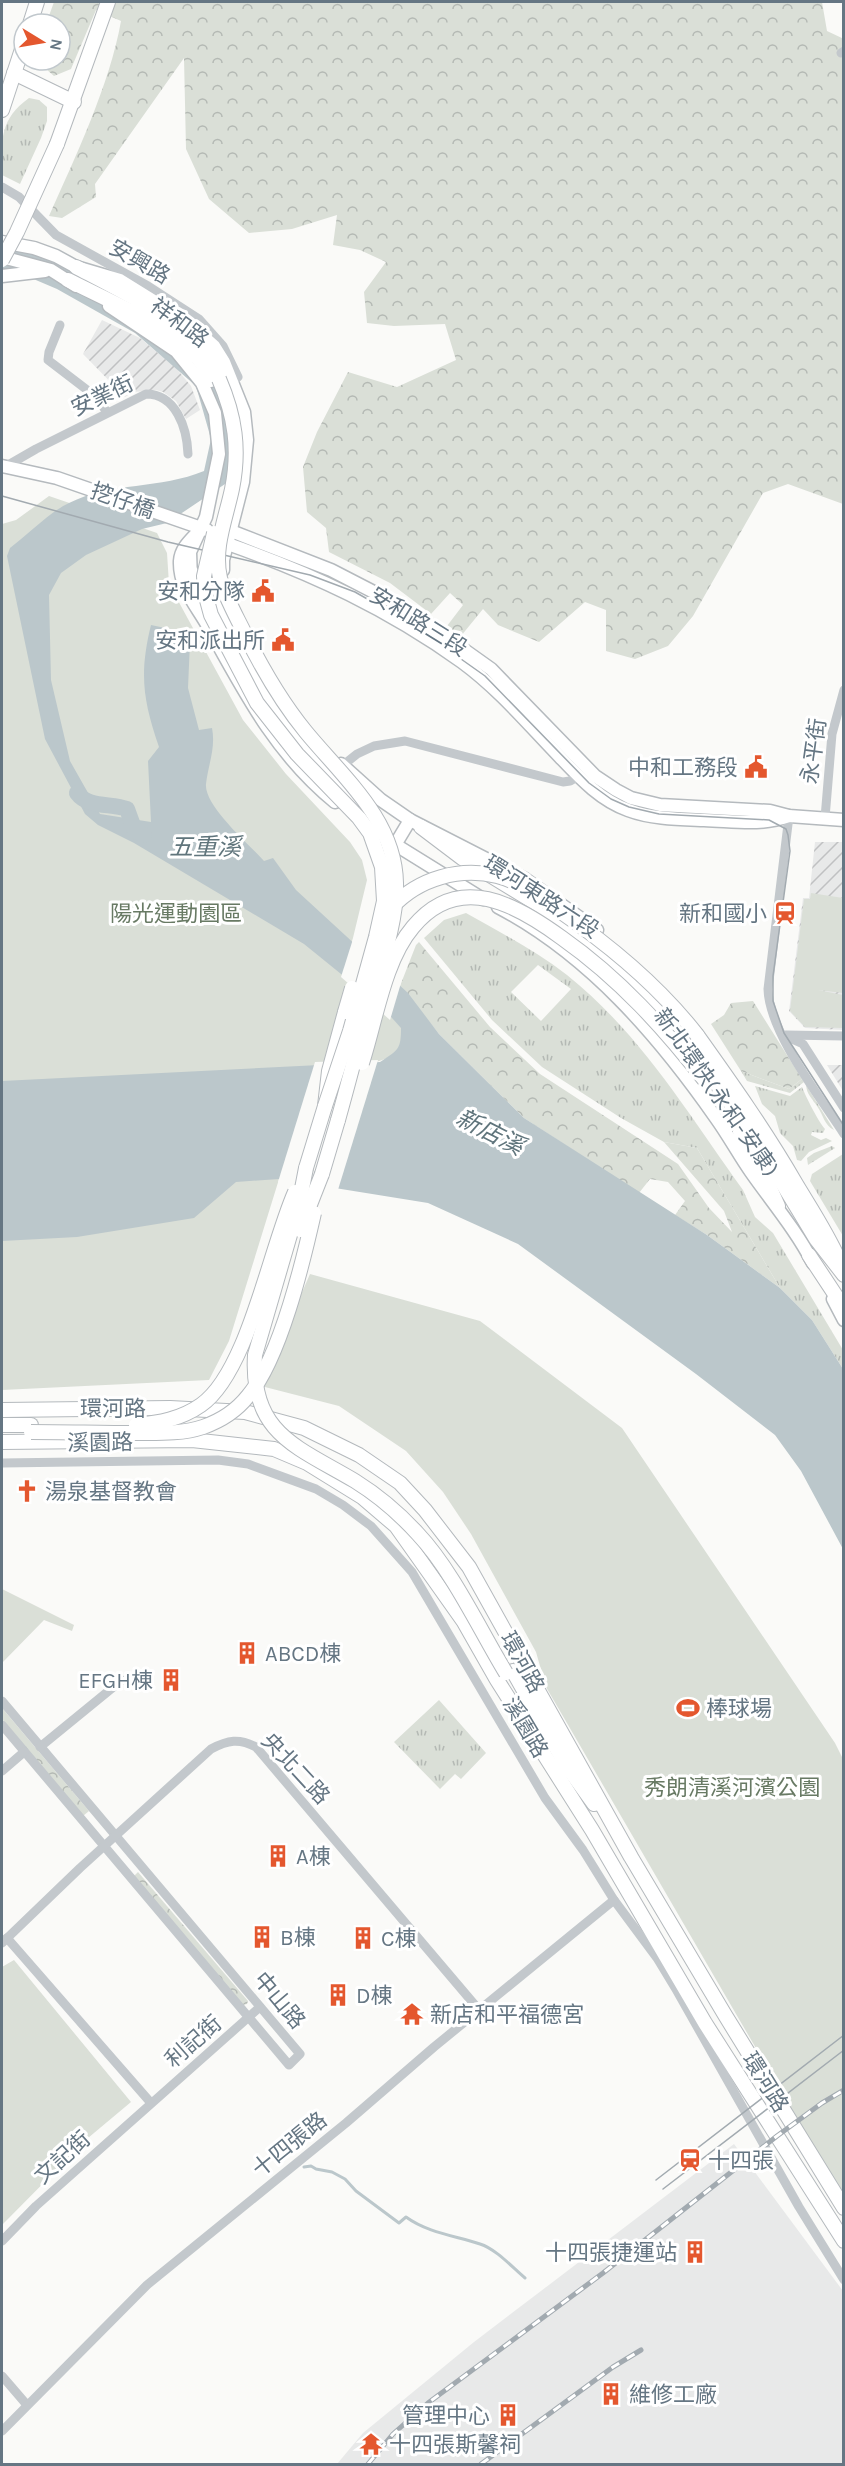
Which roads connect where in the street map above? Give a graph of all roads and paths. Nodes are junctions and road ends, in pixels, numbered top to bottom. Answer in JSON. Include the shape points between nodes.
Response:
{"nodes":[{"id":1,"x":108,"y":2,"type":"edge"},
{"id":2,"x":14,"y":73,"type":"joint"},
{"id":3,"x":74,"y":102,"type":"junction"},
{"id":4,"x":2,"y":110,"type":"edge"},
{"id":5,"x":2,"y":187,"type":"edge"},
{"id":6,"x":2,"y":242,"type":"edge"},
{"id":7,"x":2,"y":259,"type":"edge"},
{"id":8,"x":76,"y":267,"type":"joint"},
{"id":9,"x":51,"y":270,"type":"junction"},
{"id":10,"x":2,"y":276,"type":"edge"},
{"id":11,"x":68,"y":280,"type":"junction"},
{"id":12,"x":60,"y":325,"type":"dead end"},
{"id":13,"x":221,"y":380,"type":"junction"},
{"id":14,"x":107,"y":412,"type":"junction"},
{"id":15,"x":188,"y":454,"type":"dead end"},
{"id":16,"x":3,"y":467,"type":"edge"},
{"id":17,"x":211,"y":500,"type":"junction"},
{"id":18,"x":237,"y":506,"type":"junction"},
{"id":19,"x":189,"y":524,"type":"joint"},
{"id":20,"x":202,"y":528,"type":"junction"},
{"id":21,"x":231,"y":531,"type":"junction"},
{"id":22,"x":216,"y":534,"type":"junction"},
{"id":23,"x":228,"y":544,"type":"junction"},
{"id":24,"x":275,"y":554,"type":"junction"},
{"id":25,"x":191,"y":572,"type":"junction"},
{"id":26,"x":208,"y":626,"type":"junction"},
{"id":27,"x":228,"y":634,"type":"junction"},
{"id":28,"x":843,"y":690,"type":"edge"},
{"id":29,"x":342,"y":766,"type":"junction"},
{"id":30,"x":583,"y":772,"type":"junction"},
{"id":31,"x":364,"y":813,"type":"junction"},
{"id":32,"x":789,"y":816,"type":"junction"},
{"id":33,"x":825,"y":818,"type":"junction"},
{"id":34,"x":843,"y":820,"type":"edge"},
{"id":35,"x":415,"y":823,"type":"junction"},
{"id":36,"x":394,"y":845,"type":"junction"},
{"id":37,"x":783,"y":1035,"type":"junction"},
{"id":38,"x":843,"y":1036,"type":"edge"},
{"id":39,"x":325,"y":1106,"type":"junction"},
{"id":40,"x":843,"y":1108,"type":"edge"},
{"id":41,"x":338,"y":1120,"type":"junction"},
{"id":42,"x":843,"y":1134,"type":"edge"},
{"id":43,"x":306,"y":1168,"type":"junction"},
{"id":44,"x":322,"y":1174,"type":"junction"},
{"id":45,"x":778,"y":1206,"type":"junction"},
{"id":46,"x":809,"y":1255,"type":"junction"},
{"id":47,"x":843,"y":1256,"type":"edge"},
{"id":48,"x":843,"y":1270,"type":"edge"},
{"id":49,"x":843,"y":1275,"type":"edge"},
{"id":50,"x":843,"y":1310,"type":"edge"},
{"id":51,"x":843,"y":1320,"type":"edge"},
{"id":52,"x":4,"y":1409,"type":"edge"},
{"id":53,"x":2,"y":1425,"type":"edge"},
{"id":54,"x":31,"y":1428,"type":"junction"},
{"id":55,"x":2,"y":1432,"type":"edge"},
{"id":56,"x":2,"y":1442,"type":"edge"},
{"id":57,"x":2,"y":1463,"type":"edge"},
{"id":58,"x":510,"y":1672,"type":"junction"},
{"id":59,"x":122,"y":1680,"type":"dead end"},
{"id":60,"x":2,"y":1701,"type":"edge"},
{"id":61,"x":2,"y":1725,"type":"edge"},
{"id":62,"x":40,"y":1747,"type":"junction"},
{"id":63,"x":24,"y":1752,"type":"junction"},
{"id":64,"x":2,"y":1771,"type":"edge"},
{"id":65,"x":592,"y":1830,"type":"junction"},
{"id":66,"x":116,"y":1836,"type":"junction"},
{"id":67,"x":105,"y":1847,"type":"junction"},
{"id":68,"x":631,"y":1857,"type":"junction"},
{"id":69,"x":614,"y":1900,"type":"junction"},
{"id":70,"x":4,"y":1941,"type":"edge"},
{"id":71,"x":260,"y":2007,"type":"junction"},
{"id":72,"x":480,"y":2011,"type":"junction"},
{"id":73,"x":249,"y":2018,"type":"junction"},
{"id":74,"x":151,"y":2103,"type":"junction"},
{"id":75,"x":843,"y":2208,"type":"edge"},
{"id":76,"x":2,"y":2241,"type":"edge"},
{"id":77,"x":843,"y":2241,"type":"edge"},
{"id":78,"x":843,"y":2280,"type":"edge"},
{"id":79,"x":2,"y":2376,"type":"edge"},
{"id":80,"x":27,"y":2405,"type":"junction"},
{"id":81,"x":2,"y":2431,"type":"edge"}],
"edges":[{"from":1,"to":3,"type":"highway"},
{"from":2,"to":3,"type":"highway"},
{"from":2,"to":4,"type":"highway"},
{"from":3,"to":7,"type":"highway","bridge":true},
{"from":5,"to":13,"type":"street","name":"安興路","via":[[19,197],[56,235],[199,319],[223,346],[238,377]]},
{"from":6,"to":8,"type":"main road","via":[[34,248]]},
{"from":7,"to":9,"type":"main road","name":"祥和路"},
{"from":8,"to":13,"type":"highway","via":[[124,292],[191,337],[206,352]]},
{"from":9,"to":10,"type":"main road"},
{"from":9,"to":11,"type":"main road","name":"祥和路"},
{"from":11,"to":13,"type":"highway","via":[[173,337]]},
{"from":11,"to":17,"type":"main road","name":"祥和路","via":[[176,351],[202,383],[215,413],[218,437]]},
{"from":12,"to":14,"type":"street","via":[[48,360],[95,396]]},
{"from":13,"to":18,"type":"main road","via":[[244,412],[247,440]]},
{"from":13,"to":31,"type":"highway","bridge":true,"via":[[237,442],[234,479],[219,549],[220,577],[263,671],[284,704],[357,789]]},
{"from":13,"to":31,"type":"highway","bridge":true,"via":[[230,454],[205,566],[205,593],[211,615],[274,728],[327,787]]},
{"from":14,"to":15,"type":"street","name":"安業街","via":[[146,394],[161,396],[178,415]]},
{"from":14,"to":16,"type":"street","name":"安業街"},
{"from":16,"to":19,"type":"main road","name":"挖仔橋","via":[[57,478]]},
{"from":17,"to":18,"type":"main road"},
{"from":17,"to":20,"type":"main road","name":"祥和路"},
{"from":18,"to":21,"type":"main road"},
{"from":19,"to":20,"type":"main road","name":"安和路三段"},
{"from":20,"to":22,"type":"main road","name":"安和路三段"},
{"from":20,"to":25,"type":"main road","name":"環河東路六段","via":[[190,552]]},
{"from":20,"to":26,"type":"main road","name":"環河東路六段","via":[[182,550],[180,563],[189,597]]},
{"from":21,"to":22,"type":"main road"},
{"from":21,"to":23,"type":"main road","name":"環河東路六段"},
{"from":21,"to":24,"type":"main road","name":"安和路三段"},
{"from":22,"to":23,"type":"main road","name":"安和路三段"},
{"from":22,"to":27,"type":"highway","via":[[205,577],[208,595]]},
{"from":23,"to":24,"type":"main road","name":"安和路三段"},
{"from":23,"to":29,"type":"main road","name":"環河東路六段","via":[[223,581],[249,639],[291,710]]},
{"from":24,"to":30,"type":"main road","name":"安和路三段","via":[[331,570],[376,593],[468,652],[491,669]]},
{"from":25,"to":26,"type":"main road","name":"環河東路六段","via":[[190,580]]},
{"from":25,"to":27,"type":"highway"},
{"from":26,"to":36,"type":"main road","name":"環河東路六段","via":[[243,692],[282,747],[332,799]]},
{"from":27,"to":31,"type":"highway","bridge":true,"via":[[274,708]]},
{"from":28,"to":33,"type":"street","name":"永平街","via":[[832,734]]},
{"from":29,"to":30,"type":"street","via":[[374,746],[405,741],[563,782]]},
{"from":29,"to":35,"type":"main road","name":"環河東路六段"},
{"from":30,"to":32,"type":"main road","name":"安和路三段","via":[[645,802],[770,811]]},
{"from":31,"to":39,"type":"highway","bridge":true,"via":[[379,853],[384,901]]},
{"from":31,"to":41,"type":"highway","bridge":true,"via":[[381,825],[394,856],[396,898]]},
{"from":32,"to":33,"type":"main road","name":"安和路三段"},
{"from":32,"to":37,"type":"street","via":[[768,989],[772,1018]]},
{"from":33,"to":34,"type":"main road","name":"安和路三段"},
{"from":35,"to":36,"type":"main road"},
{"from":35,"to":47,"type":"main road","name":"環河東路六段","via":[[525,879],[601,933],[660,987],[741,1087]]},
{"from":35,"to":49,"type":"highway","name":"新北環快(永和-安康)","via":[[462,858],[539,905],[614,964],[656,1004],[708,1071]]},
{"from":36,"to":45,"type":"main road","name":"環河東路六段","via":[[578,960],[625,1004],[679,1068]]},
{"from":37,"to":38,"type":"street"},
{"from":37,"to":40,"type":"street","via":[[803,1044]]},
{"from":37,"to":42,"type":"street"},
{"from":39,"to":43,"type":"highway"},
{"from":39,"to":48,"type":"highway","bridge":true,"via":[[329,1071],[345,1012],[360,961],[375,930],[397,902],[428,881],[452,874],[499,877],[537,895],[616,952],[697,1035],[772,1143],[831,1242]]},
{"from":41,"to":44,"type":"highway"},
{"from":41,"to":45,"type":"highway","bridge":true,"via":[[356,1080],[404,938],[435,907],[468,897],[494,900],[519,909],[588,956],[654,1017],[746,1140]]},
{"from":43,"to":54,"type":"highway","bridge":true,"via":[[284,1218],[235,1363],[214,1393],[190,1412],[154,1423]]},
{"from":43,"to":58,"type":"highway","bridge":true,"via":[[255,1355],[254,1375],[264,1412],[287,1440],[372,1493],[420,1536]]},
{"from":44,"to":54,"type":"highway","bridge":true,"via":[[297,1278],[272,1354],[263,1375],[240,1404],[203,1427],[174,1433]]},
{"from":44,"to":58,"type":"highway","bridge":true,"via":[[296,1240],[264,1352],[264,1386],[269,1404],[286,1430],[386,1492],[421,1526],[458,1577]]},
{"from":45,"to":46,"type":"main road","name":"環河東路六段"},
{"from":46,"to":50,"type":"highway"},
{"from":46,"to":51,"type":"main road","name":"環河東路六段"},
{"from":52,"to":68,"type":"highway","name":"環河路","via":[[170,1408],[245,1412],[304,1428],[359,1455],[400,1483],[469,1567]]},
{"from":53,"to":54,"type":"highway"},
{"from":54,"to":55,"type":"highway"},
{"from":56,"to":65,"type":"highway","name":"環河路","via":[[192,1440],[274,1449],[308,1462],[362,1497],[396,1526],[464,1622]]},
{"from":57,"to":69,"type":"street","name":"溪園路","via":[[218,1460],[248,1464],[290,1478],[344,1505],[371,1526],[412,1572],[545,1798]]},
{"from":58,"to":65,"type":"highway"},
{"from":58,"to":68,"type":"highway","via":[[566,1764]]},
{"from":59,"to":62,"type":"street"},
{"from":60,"to":62,"type":"street","name":"中山路"},
{"from":61,"to":63,"type":"street","name":"中山路"},
{"from":62,"to":66,"type":"street","name":"中山路"},
{"from":63,"to":64,"type":"street"},
{"from":63,"to":67,"type":"street","name":"中山路"},
{"from":65,"to":77,"type":"highway","name":"環河路","via":[[705,2023]]},
{"from":66,"to":67,"type":"street","name":"央北二路"},
{"from":66,"to":71,"type":"street","name":"中山路"},
{"from":66,"to":72,"type":"street","name":"央北二路","via":[[211,1749],[234,1740],[246,1741],[256,1747]]},
{"from":67,"to":70,"type":"street","name":"央北二路"},
{"from":67,"to":73,"type":"street","name":"中山路"},
{"from":68,"to":75,"type":"highway","name":"環河路"},
{"from":69,"to":72,"type":"street","name":"十四張路"},
{"from":69,"to":78,"type":"street","name":"溪園路","via":[[677,1991]]},
{"from":70,"to":74,"type":"street"},
{"from":71,"to":73,"type":"street","name":"利記街"},
{"from":71,"to":73,"type":"street","name":"中山路","via":[[300,2054],[288,2065]]},
{"from":72,"to":80,"type":"street","name":"十四張路","via":[[147,2285]]},
{"from":73,"to":74,"type":"street","name":"利記街"},
{"from":74,"to":76,"type":"street","name":"文記街"},
{"from":79,"to":80,"type":"street"},
{"from":80,"to":81,"type":"street","name":"十四張路"}]}
